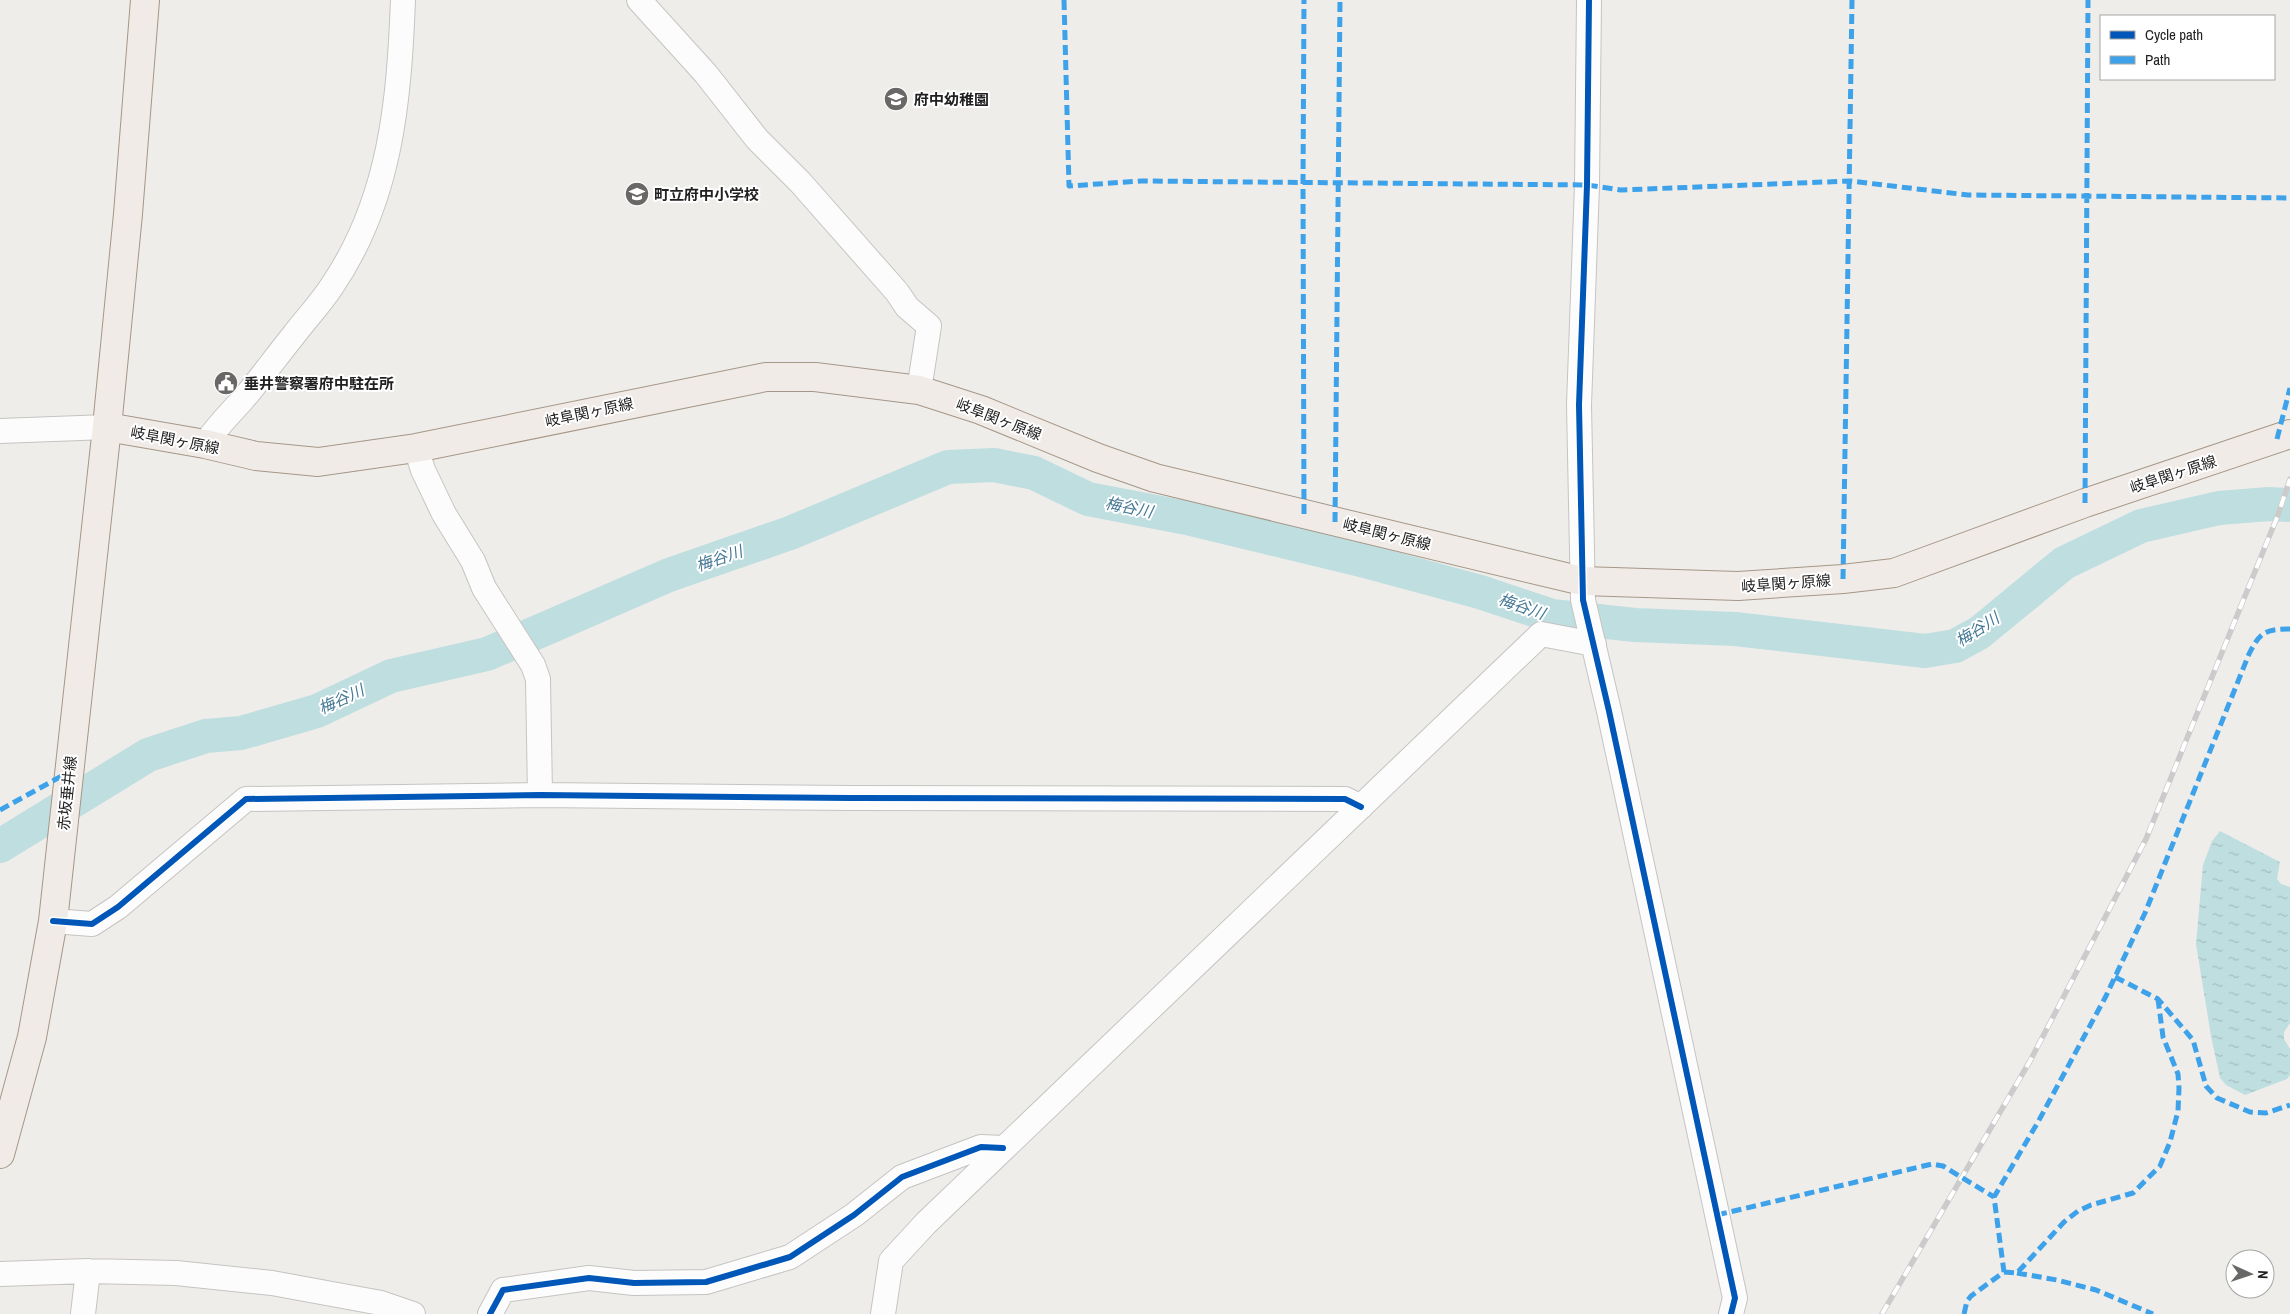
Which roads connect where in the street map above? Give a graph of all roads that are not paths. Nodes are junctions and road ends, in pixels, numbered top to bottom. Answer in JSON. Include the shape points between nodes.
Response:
{"nodes":[{"id":1,"x":146,"y":0,"type":"edge"},
{"id":2,"x":403,"y":0,"type":"edge"},
{"id":3,"x":639,"y":0,"type":"edge"},
{"id":4,"x":1589,"y":0,"type":"edge"},
{"id":5,"x":919,"y":390,"type":"junction"},
{"id":6,"x":107,"y":427,"type":"junction"},
{"id":7,"x":0,"y":431,"type":"edge"},
{"id":8,"x":2290,"y":434,"type":"edge"},
{"id":9,"x":205,"y":444,"type":"junction"},
{"id":10,"x":416,"y":448,"type":"junction"},
{"id":11,"x":1582,"y":590,"type":"junction"},
{"id":12,"x":1593,"y":640,"type":"junction"},
{"id":13,"x":540,"y":795,"type":"junction"},
{"id":14,"x":1361,"y":807,"type":"junction"},
{"id":15,"x":53,"y":921,"type":"junction"},
{"id":16,"x":1003,"y":1148,"type":"junction"},
{"id":17,"x":0,"y":1154,"type":"edge"},
{"id":18,"x":88,"y":1271,"type":"junction"},
{"id":19,"x":0,"y":1274,"type":"edge"},
{"id":20,"x":83,"y":1314,"type":"edge"},
{"id":21,"x":413,"y":1314,"type":"edge"},
{"id":22,"x":490,"y":1314,"type":"edge"},
{"id":23,"x":884,"y":1314,"type":"edge"},
{"id":24,"x":1730,"y":1314,"type":"edge"}],
"edges":[{"from":1,"to":6,"type":"main road"},
{"from":2,"to":9,"type":"street","via":[[393,132],[374,202],[353,250],[332,286]]},
{"from":3,"to":5,"type":"street","via":[[706,74],[757,139],[800,182],[907,307],[929,326]]},
{"from":4,"to":11,"type":"street","via":[[1587,185],[1579,405]]},
{"from":5,"to":10,"type":"main road","name":"岐阜関ヶ原線","via":[[815,377],[766,376]]},
{"from":5,"to":11,"type":"main road","name":"岐阜関ヶ原線","via":[[981,410],[1155,478]]},
{"from":6,"to":7,"type":"street"},
{"from":6,"to":9,"type":"main road","name":"岐阜関ヶ原線"},
{"from":6,"to":15,"type":"main road","name":"赤坂垂井線"},
{"from":8,"to":11,"type":"main road","name":"岐阜関ヶ原線","via":[[2085,503],[1894,573],[1738,586]]},
{"from":9,"to":10,"type":"main road","name":"岐阜関ヶ原線","via":[[256,456],[318,462]]},
{"from":10,"to":13,"type":"street","via":[[444,514],[484,588],[533,665],[538,679]]},
{"from":11,"to":12,"type":"street"},
{"from":12,"to":14,"type":"street","via":[[1541,634]]},
{"from":12,"to":24,"type":"street","via":[[1735,1298]]},
{"from":13,"to":14,"type":"street","via":[[1345,799]]},
{"from":13,"to":15,"type":"street","via":[[246,799],[118,907],[92,924]]},
{"from":14,"to":16,"type":"street"},
{"from":15,"to":17,"type":"main road","name":"赤坂垂井線","via":[[32,1037]]},
{"from":16,"to":22,"type":"street","via":[[981,1147],[902,1177],[854,1215],[790,1257],[706,1282],[634,1283],[589,1278],[503,1290]]},
{"from":16,"to":23,"type":"street","via":[[892,1261]]},
{"from":18,"to":19,"type":"street"},
{"from":18,"to":20,"type":"street"},
{"from":18,"to":21,"type":"street","via":[[176,1273],[272,1283],[381,1303]]}]}
